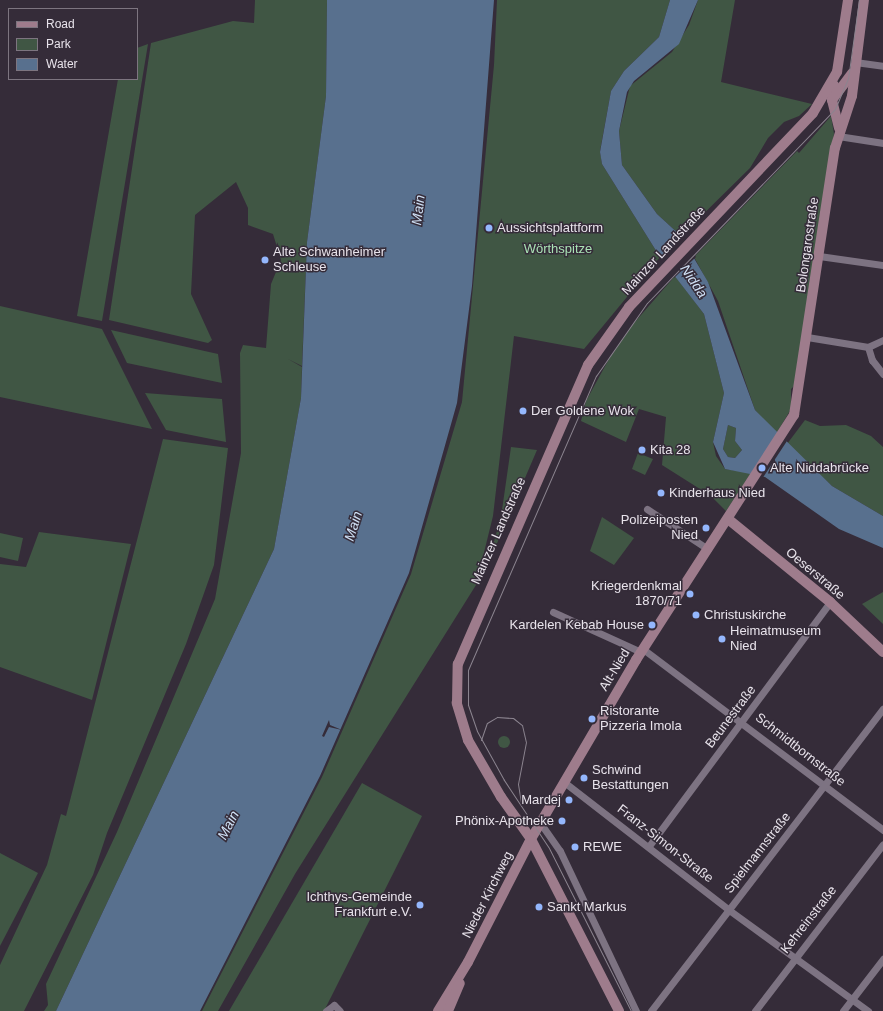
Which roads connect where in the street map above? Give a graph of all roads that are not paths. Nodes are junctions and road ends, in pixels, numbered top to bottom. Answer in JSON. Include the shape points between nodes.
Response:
{"nodes":[{"id":1,"x":848,"y":0,"type":"edge"},
{"id":2,"x":864,"y":0,"type":"edge"},
{"id":3,"x":883,"y":66,"type":"edge"},
{"id":4,"x":854,"y":67,"type":"junction"},
{"id":5,"x":837,"y":72,"type":"junction"},
{"id":6,"x":832,"y":100,"type":"junction"},
{"id":7,"x":841,"y":111,"type":"junction"},
{"id":8,"x":814,"y":113,"type":"junction"},
{"id":9,"x":839,"y":133,"type":"junction"},
{"id":10,"x":883,"y":143,"type":"edge"},
{"id":11,"x":820,"y":256,"type":"junction"},
{"id":12,"x":883,"y":265,"type":"edge"},
{"id":13,"x":808,"y":337,"type":"junction"},
{"id":14,"x":883,"y":340,"type":"edge"},
{"id":15,"x":868,"y":347,"type":"junction"},
{"id":16,"x":883,"y":374,"type":"edge"},
{"id":17,"x":647,"y":509,"type":"dead end"},
{"id":18,"x":730,"y":515,"type":"junction"},
{"id":19,"x":708,"y":549,"type":"junction"},
{"id":20,"x":830,"y":602,"type":"junction"},
{"id":21,"x":553,"y":612,"type":"dead end"},
{"id":22,"x":642,"y":651,"type":"junction"},
{"id":23,"x":883,"y":652,"type":"edge"},
{"id":24,"x":883,"y":709,"type":"edge"},
{"id":25,"x":743,"y":721,"type":"junction"},
{"id":26,"x":564,"y":782,"type":"junction"},
{"id":27,"x":826,"y":786,"type":"junction"},
{"id":28,"x":541,"y":824,"type":"junction"},
{"id":29,"x":883,"y":830,"type":"edge"},
{"id":30,"x":531,"y":839,"type":"junction"},
{"id":31,"x":883,"y":844,"type":"edge"},
{"id":32,"x":650,"y":846,"type":"junction"},
{"id":33,"x":729,"y":910,"type":"junction"},
{"id":34,"x":796,"y":957,"type":"junction"},
{"id":35,"x":883,"y":959,"type":"edge"},
{"id":36,"x":468,"y":962,"type":"junction"},
{"id":37,"x":852,"y":999,"type":"junction"},
{"id":38,"x":326,"y":1011,"type":"edge"},
{"id":39,"x":340,"y":1011,"type":"edge"},
{"id":40,"x":438,"y":1011,"type":"edge"},
{"id":41,"x":448,"y":1011,"type":"edge"},
{"id":42,"x":619,"y":1011,"type":"edge"},
{"id":43,"x":636,"y":1011,"type":"edge"},
{"id":44,"x":651,"y":1011,"type":"edge"},
{"id":45,"x":755,"y":1011,"type":"edge"},
{"id":46,"x":843,"y":1011,"type":"edge"},
{"id":47,"x":868,"y":1011,"type":"edge"}],
"edges":[{"from":1,"to":5,"type":"main road"},
{"from":2,"to":4,"type":"main road"},
{"from":3,"to":4,"type":"street"},
{"from":4,"to":6,"type":"main road"},
{"from":4,"to":7,"type":"main road","via":[[852,96]]},
{"from":5,"to":6,"type":"main road"},
{"from":5,"to":8,"type":"main road"},
{"from":6,"to":7,"type":"main road","name":"Bolongarostraße"},
{"from":6,"to":8,"type":"main road"},
{"from":7,"to":9,"type":"main road","name":"Bolongarostraße"},
{"from":8,"to":30,"type":"main road","name":"Mainzer Landstraße","via":[[655,278],[615,324],[582,376],[458,664],[457,703],[466,735],[500,797]]},
{"from":9,"to":10,"type":"street"},
{"from":9,"to":11,"type":"main road","name":"Bolongarostraße"},
{"from":11,"to":12,"type":"street"},
{"from":11,"to":13,"type":"main road","name":"Bolongarostraße"},
{"from":13,"to":15,"type":"street"},
{"from":13,"to":18,"type":"main road","name":"Bolongarostraße","via":[[796,409]]},
{"from":14,"to":15,"type":"street"},
{"from":15,"to":16,"type":"street","via":[[872,360]]},
{"from":17,"to":19,"type":"street"},
{"from":18,"to":19,"type":"main road","name":"Alt-Nied"},
{"from":18,"to":20,"type":"main road","name":"Oeserstraße"},
{"from":19,"to":22,"type":"main road","name":"Alt-Nied"},
{"from":20,"to":23,"type":"main road","name":"Oeserstraße"},
{"from":20,"to":25,"type":"street","name":"Beunestraße"},
{"from":21,"to":22,"type":"street","name":"Schmidtbornstraße"},
{"from":22,"to":25,"type":"street","name":"Schmidtbornstraße"},
{"from":22,"to":26,"type":"main road","name":"Alt-Nied"},
{"from":24,"to":27,"type":"street","name":"Spielmannstraße"},
{"from":25,"to":27,"type":"street","name":"Schmidtbornstraße"},
{"from":25,"to":32,"type":"street","name":"Beunestraße"},
{"from":26,"to":28,"type":"main road","name":"Alt-Nied"},
{"from":26,"to":32,"type":"street","name":"Franz-Simon-Straße"},
{"from":27,"to":29,"type":"street","name":"Schmidtbornstraße"},
{"from":27,"to":33,"type":"street","name":"Spielmannstraße"},
{"from":28,"to":30,"type":"main road","name":"Alt-Nied"},
{"from":28,"to":43,"type":"street","via":[[564,858]]},
{"from":30,"to":36,"type":"main road","name":"Nieder Kirchweg"},
{"from":30,"to":42,"type":"main road","name":"Mainzer Landstraße"},
{"from":31,"to":34,"type":"street","name":"Kehreinstraße"},
{"from":32,"to":33,"type":"street","name":"Franz-Simon-Straße"},
{"from":33,"to":34,"type":"street","name":"Franz-Simon-Straße"},
{"from":33,"to":44,"type":"street","name":"Spielmannstraße"},
{"from":34,"to":37,"type":"street","name":"Franz-Simon-Straße"},
{"from":34,"to":45,"type":"street","name":"Kehreinstraße"},
{"from":35,"to":37,"type":"street"},
{"from":36,"to":40,"type":"main road","name":"Nieder Kirchweg"},
{"from":36,"to":41,"type":"main road","name":"Nieder Kirchweg"},
{"from":37,"to":46,"type":"street"},
{"from":37,"to":47,"type":"street","name":"Franz-Simon-Straße"},
{"from":38,"to":39,"type":"street","via":[[334,1005]]}]}
